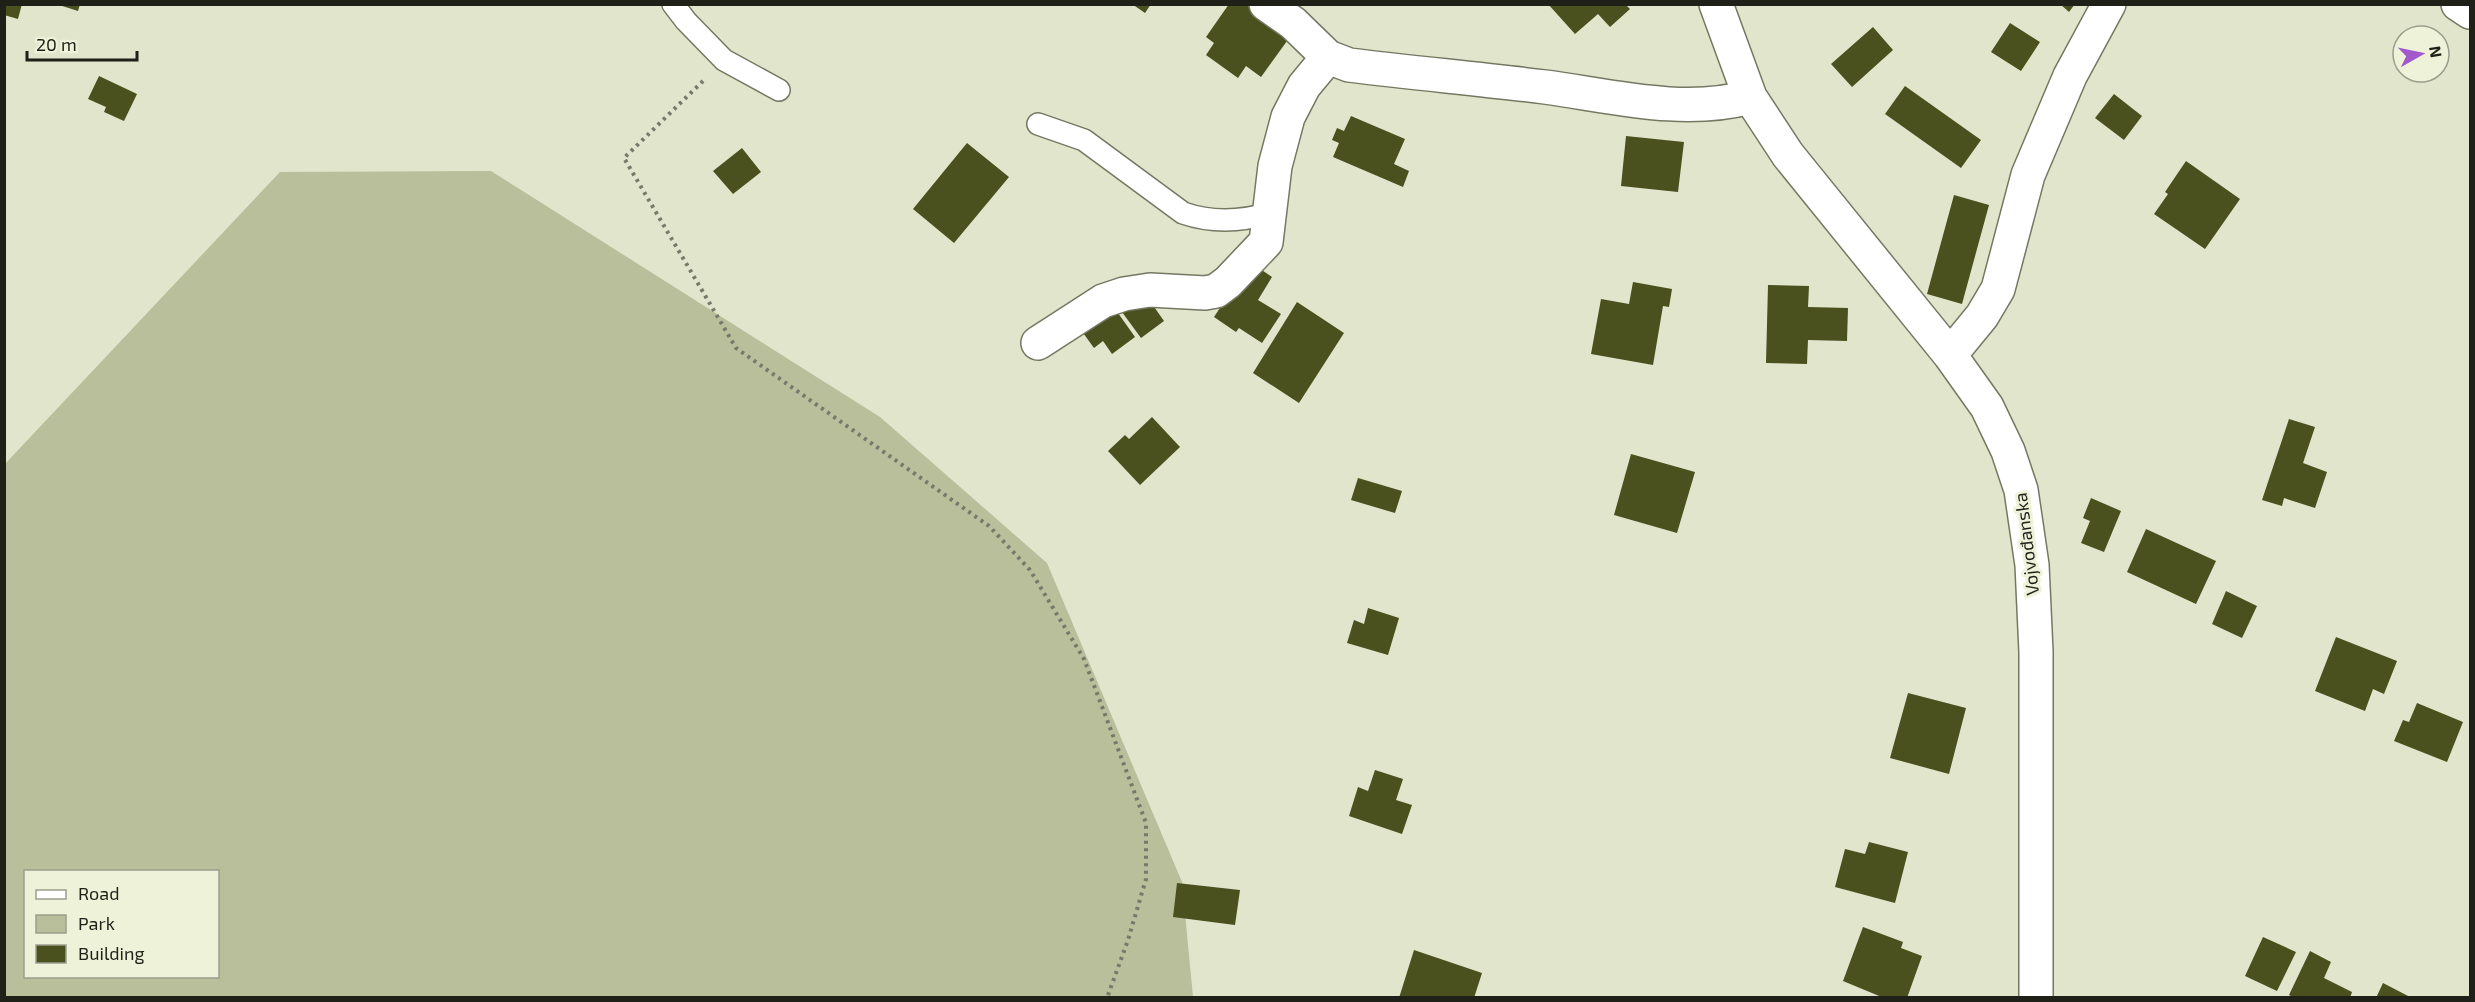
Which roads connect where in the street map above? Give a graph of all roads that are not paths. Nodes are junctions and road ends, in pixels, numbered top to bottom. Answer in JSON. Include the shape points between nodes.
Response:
{"nodes":[{"id":1,"x":673,"y":4,"type":"edge"},
{"id":2,"x":1266,"y":4,"type":"edge"},
{"id":3,"x":1716,"y":4,"type":"edge"},
{"id":4,"x":2109,"y":4,"type":"edge"},
{"id":5,"x":2458,"y":4,"type":"edge"},
{"id":6,"x":2470,"y":12,"type":"edge"},
{"id":7,"x":1328,"y":57,"type":"junction"},
{"id":8,"x":779,"y":90,"type":"dead end"},
{"id":9,"x":1750,"y":97,"type":"junction"},
{"id":10,"x":1038,"y":124,"type":"dead end"},
{"id":11,"x":1270,"y":213,"type":"junction"},
{"id":12,"x":1038,"y":343,"type":"dead end"},
{"id":13,"x":1950,"y":355,"type":"junction"},
{"id":14,"x":2036,"y":998,"type":"edge"}],
"edges":[{"from":1,"to":8,"type":"lane","via":[[724,60]]},
{"from":2,"to":7,"type":"street","via":[[1293,23]]},
{"from":3,"to":9,"type":"street","name":"Vojvođanska"},
{"from":4,"to":13,"type":"street","via":[[2070,76],[2028,175],[1998,288],[1982,316]]},
{"from":5,"to":6,"type":"street"},
{"from":7,"to":9,"type":"street","via":[[1349,65],[1679,105]]},
{"from":7,"to":11,"type":"street","via":[[1304,86],[1288,117],[1275,166]]},
{"from":9,"to":13,"type":"street","name":"Vojvođanska","via":[[1788,155]]},
{"from":10,"to":11,"type":"lane","via":[[1084,140],[1183,213],[1200,219],[1236,221]]},
{"from":11,"to":12,"type":"street","via":[[1266,242],[1216,291],[1150,290],[1124,294],[1103,301]]},
{"from":13,"to":14,"type":"street","name":"Vojvođanska","via":[[1988,407],[2008,451],[2021,490],[2032,565],[2036,652]]}]}
